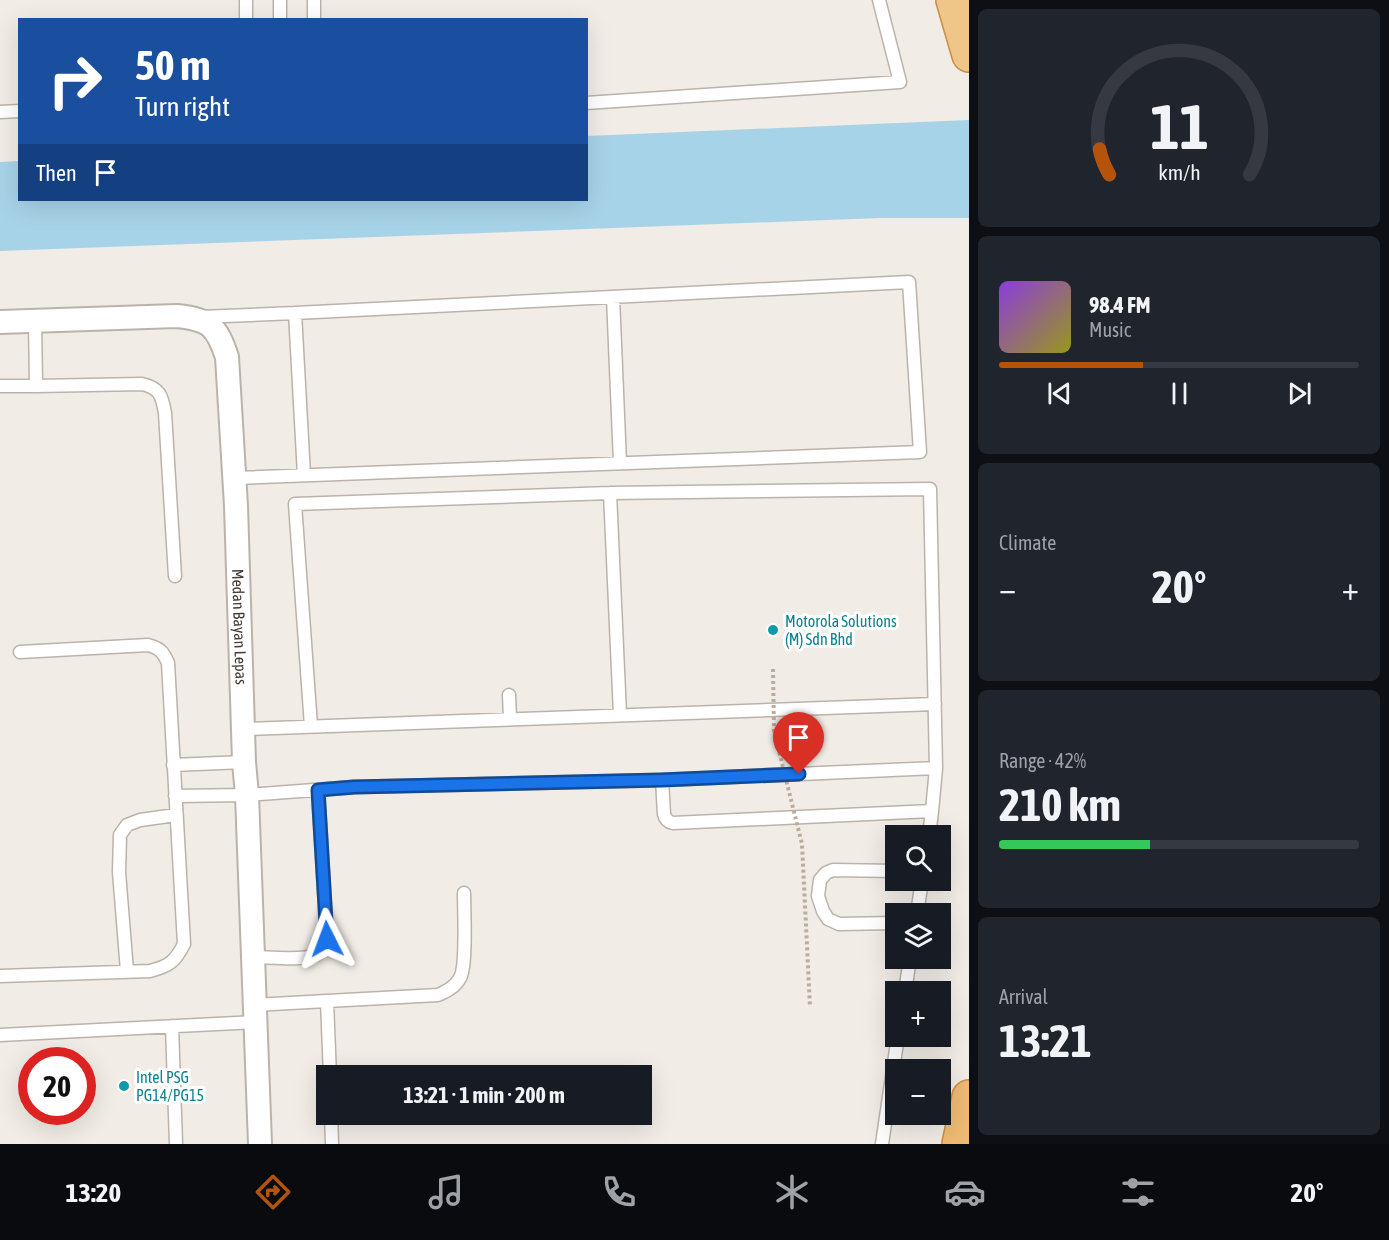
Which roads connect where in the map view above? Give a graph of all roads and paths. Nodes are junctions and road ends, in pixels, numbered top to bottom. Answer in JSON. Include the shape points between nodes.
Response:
{"nodes":[{"id":1,"x":246,"y":0,"type":"edge"},
{"id":2,"x":280,"y":0,"type":"edge"},
{"id":3,"x":314,"y":0,"type":"edge"},
{"id":4,"x":879,"y":0,"type":"edge"},
{"id":5,"x":953,"y":0,"type":"edge"},
{"id":6,"x":246,"y":18,"type":"edge"},
{"id":7,"x":280,"y":18,"type":"edge"},
{"id":8,"x":314,"y":18,"type":"edge"},
{"id":9,"x":969,"y":55,"type":"edge"},
{"id":10,"x":588,"y":103,"type":"edge"},
{"id":11,"x":18,"y":111,"type":"edge"},
{"id":12,"x":0,"y":112,"type":"edge"},
{"id":13,"x":613,"y":297,"type":"junction"},
{"id":14,"x":295,"y":313,"type":"junction"},
{"id":15,"x":194,"y":317,"type":"junction"},
{"id":16,"x":35,"y":320,"type":"junction"},
{"id":17,"x":0,"y":322,"type":"edge"},
{"id":18,"x":0,"y":386,"type":"edge"},
{"id":19,"x":36,"y":386,"type":"junction"},
{"id":20,"x":620,"y":463,"type":"junction"},
{"id":21,"x":304,"y":475,"type":"junction"},
{"id":22,"x":234,"y":478,"type":"junction"},
{"id":23,"x":610,"y":493,"type":"junction"},
{"id":24,"x":175,"y":576,"type":"dead end"},
{"id":25,"x":20,"y":652,"type":"dead end"},
{"id":26,"x":773,"y":669,"type":"dead end"},
{"id":27,"x":509,"y":695,"type":"dead end"},
{"id":28,"x":935,"y":704,"type":"junction"},
{"id":29,"x":620,"y":714,"type":"junction"},
{"id":30,"x":510,"y":718,"type":"junction"},
{"id":31,"x":311,"y":726,"type":"junction"},
{"id":32,"x":244,"y":729,"type":"junction"},
{"id":33,"x":244,"y":762,"type":"junction"},
{"id":34,"x":173,"y":765,"type":"junction"},
{"id":35,"x":936,"y":768,"type":"junction"},
{"id":36,"x":662,"y":780,"type":"junction"},
{"id":37,"x":318,"y":790,"type":"junction"},
{"id":38,"x":247,"y":795,"type":"junction"},
{"id":39,"x":175,"y":796,"type":"junction"},
{"id":40,"x":932,"y":811,"type":"junction"},
{"id":41,"x":176,"y":815,"type":"junction"},
{"id":42,"x":930,"y":825,"type":"edge"},
{"id":43,"x":885,"y":871,"type":"edge"},
{"id":44,"x":464,"y":893,"type":"dead end"},
{"id":45,"x":885,"y":923,"type":"edge"},
{"id":46,"x":252,"y":957,"type":"junction"},
{"id":47,"x":127,"y":971,"type":"junction"},
{"id":48,"x":0,"y":976,"type":"edge"},
{"id":49,"x":327,"y":1001,"type":"junction"},
{"id":50,"x":810,"y":1007,"type":"dead end"},
{"id":51,"x":255,"y":1014,"type":"junction"},
{"id":52,"x":172,"y":1026,"type":"junction"},
{"id":53,"x":0,"y":1035,"type":"edge"},
{"id":54,"x":896,"y":1047,"type":"edge"},
{"id":55,"x":330,"y":1065,"type":"edge"},
{"id":56,"x":969,"y":1097,"type":"edge"},
{"id":57,"x":331,"y":1125,"type":"edge"},
{"id":58,"x":176,"y":1144,"type":"edge"},
{"id":59,"x":260,"y":1144,"type":"edge"},
{"id":60,"x":332,"y":1144,"type":"edge"},
{"id":61,"x":882,"y":1144,"type":"edge"},
{"id":62,"x":959,"y":1144,"type":"edge"}],
"edges":[{"from":1,"to":6,"type":"lane"},
{"from":2,"to":7,"type":"lane"},
{"from":3,"to":8,"type":"lane"},
{"from":4,"to":10,"type":"lane","via":[[900,82]]},
{"from":5,"to":9,"type":"highway"},
{"from":11,"to":12,"type":"lane"},
{"from":13,"to":14,"type":"lane"},
{"from":13,"to":20,"type":"lane"},
{"from":13,"to":20,"type":"lane","via":[[909,282],[920,452]]},
{"from":14,"to":15,"type":"lane"},
{"from":14,"to":21,"type":"lane"},
{"from":15,"to":16,"type":"street"},
{"from":15,"to":22,"type":"street","name":"Medan Bayan Lepas","via":[[210,325],[227,357]]},
{"from":16,"to":17,"type":"street"},
{"from":16,"to":19,"type":"lane"},
{"from":18,"to":19,"type":"lane"},
{"from":19,"to":24,"type":"lane","via":[[142,384],[159,393],[165,413]]},
{"from":20,"to":21,"type":"lane"},
{"from":21,"to":22,"type":"lane"},
{"from":22,"to":32,"type":"street","name":"Medan Bayan Lepas"},
{"from":23,"to":28,"type":"lane","via":[[930,489]]},
{"from":23,"to":29,"type":"lane"},
{"from":23,"to":31,"type":"lane","via":[[295,504]]},
{"from":25,"to":34,"type":"lane","via":[[148,645],[158,648],[168,663]]},
{"from":26,"to":50,"type":"path","bridge":true,"via":[[774,731],[802,844]]},
{"from":27,"to":30,"type":"lane"},
{"from":28,"to":29,"type":"lane"},
{"from":28,"to":35,"type":"lane"},
{"from":29,"to":30,"type":"lane"},
{"from":30,"to":31,"type":"lane"},
{"from":31,"to":32,"type":"lane"},
{"from":32,"to":33,"type":"street","name":"Medan Bayan Lepas"},
{"from":33,"to":34,"type":"lane"},
{"from":33,"to":38,"type":"street","name":"Medan Bayan Lepas"},
{"from":34,"to":39,"type":"lane"},
{"from":35,"to":36,"type":"lane"},
{"from":35,"to":40,"type":"lane"},
{"from":36,"to":37,"type":"lane"},
{"from":36,"to":40,"type":"lane","via":[[665,818],[673,823]]},
{"from":37,"to":38,"type":"lane"},
{"from":37,"to":46,"type":"lane","via":[[327,939],[324,948],[317,955],[301,957]]},
{"from":38,"to":39,"type":"lane"},
{"from":38,"to":46,"type":"street","name":"Medan Bayan Lepas"},
{"from":39,"to":41,"type":"lane"},
{"from":40,"to":42,"type":"lane"},
{"from":41,"to":47,"type":"lane","via":[[140,820],[127,825],[120,836]]},
{"from":41,"to":47,"type":"lane","via":[[184,944],[178,957],[166,967]]},
{"from":43,"to":45,"type":"lane","via":[[833,870],[820,880],[818,896],[828,919],[839,924]]},
{"from":44,"to":49,"type":"lane","via":[[464,966],[461,978],[450,989],[438,995]]},
{"from":46,"to":51,"type":"street","name":"Medan Bayan Lepas"},
{"from":47,"to":48,"type":"lane"},
{"from":49,"to":51,"type":"lane"},
{"from":49,"to":55,"type":"lane"},
{"from":51,"to":52,"type":"lane"},
{"from":51,"to":59,"type":"street","name":"Medan Bayan Lepas"},
{"from":52,"to":53,"type":"lane"},
{"from":52,"to":58,"type":"lane"},
{"from":54,"to":61,"type":"lane"},
{"from":56,"to":62,"type":"highway"},
{"from":57,"to":60,"type":"lane"}]}
